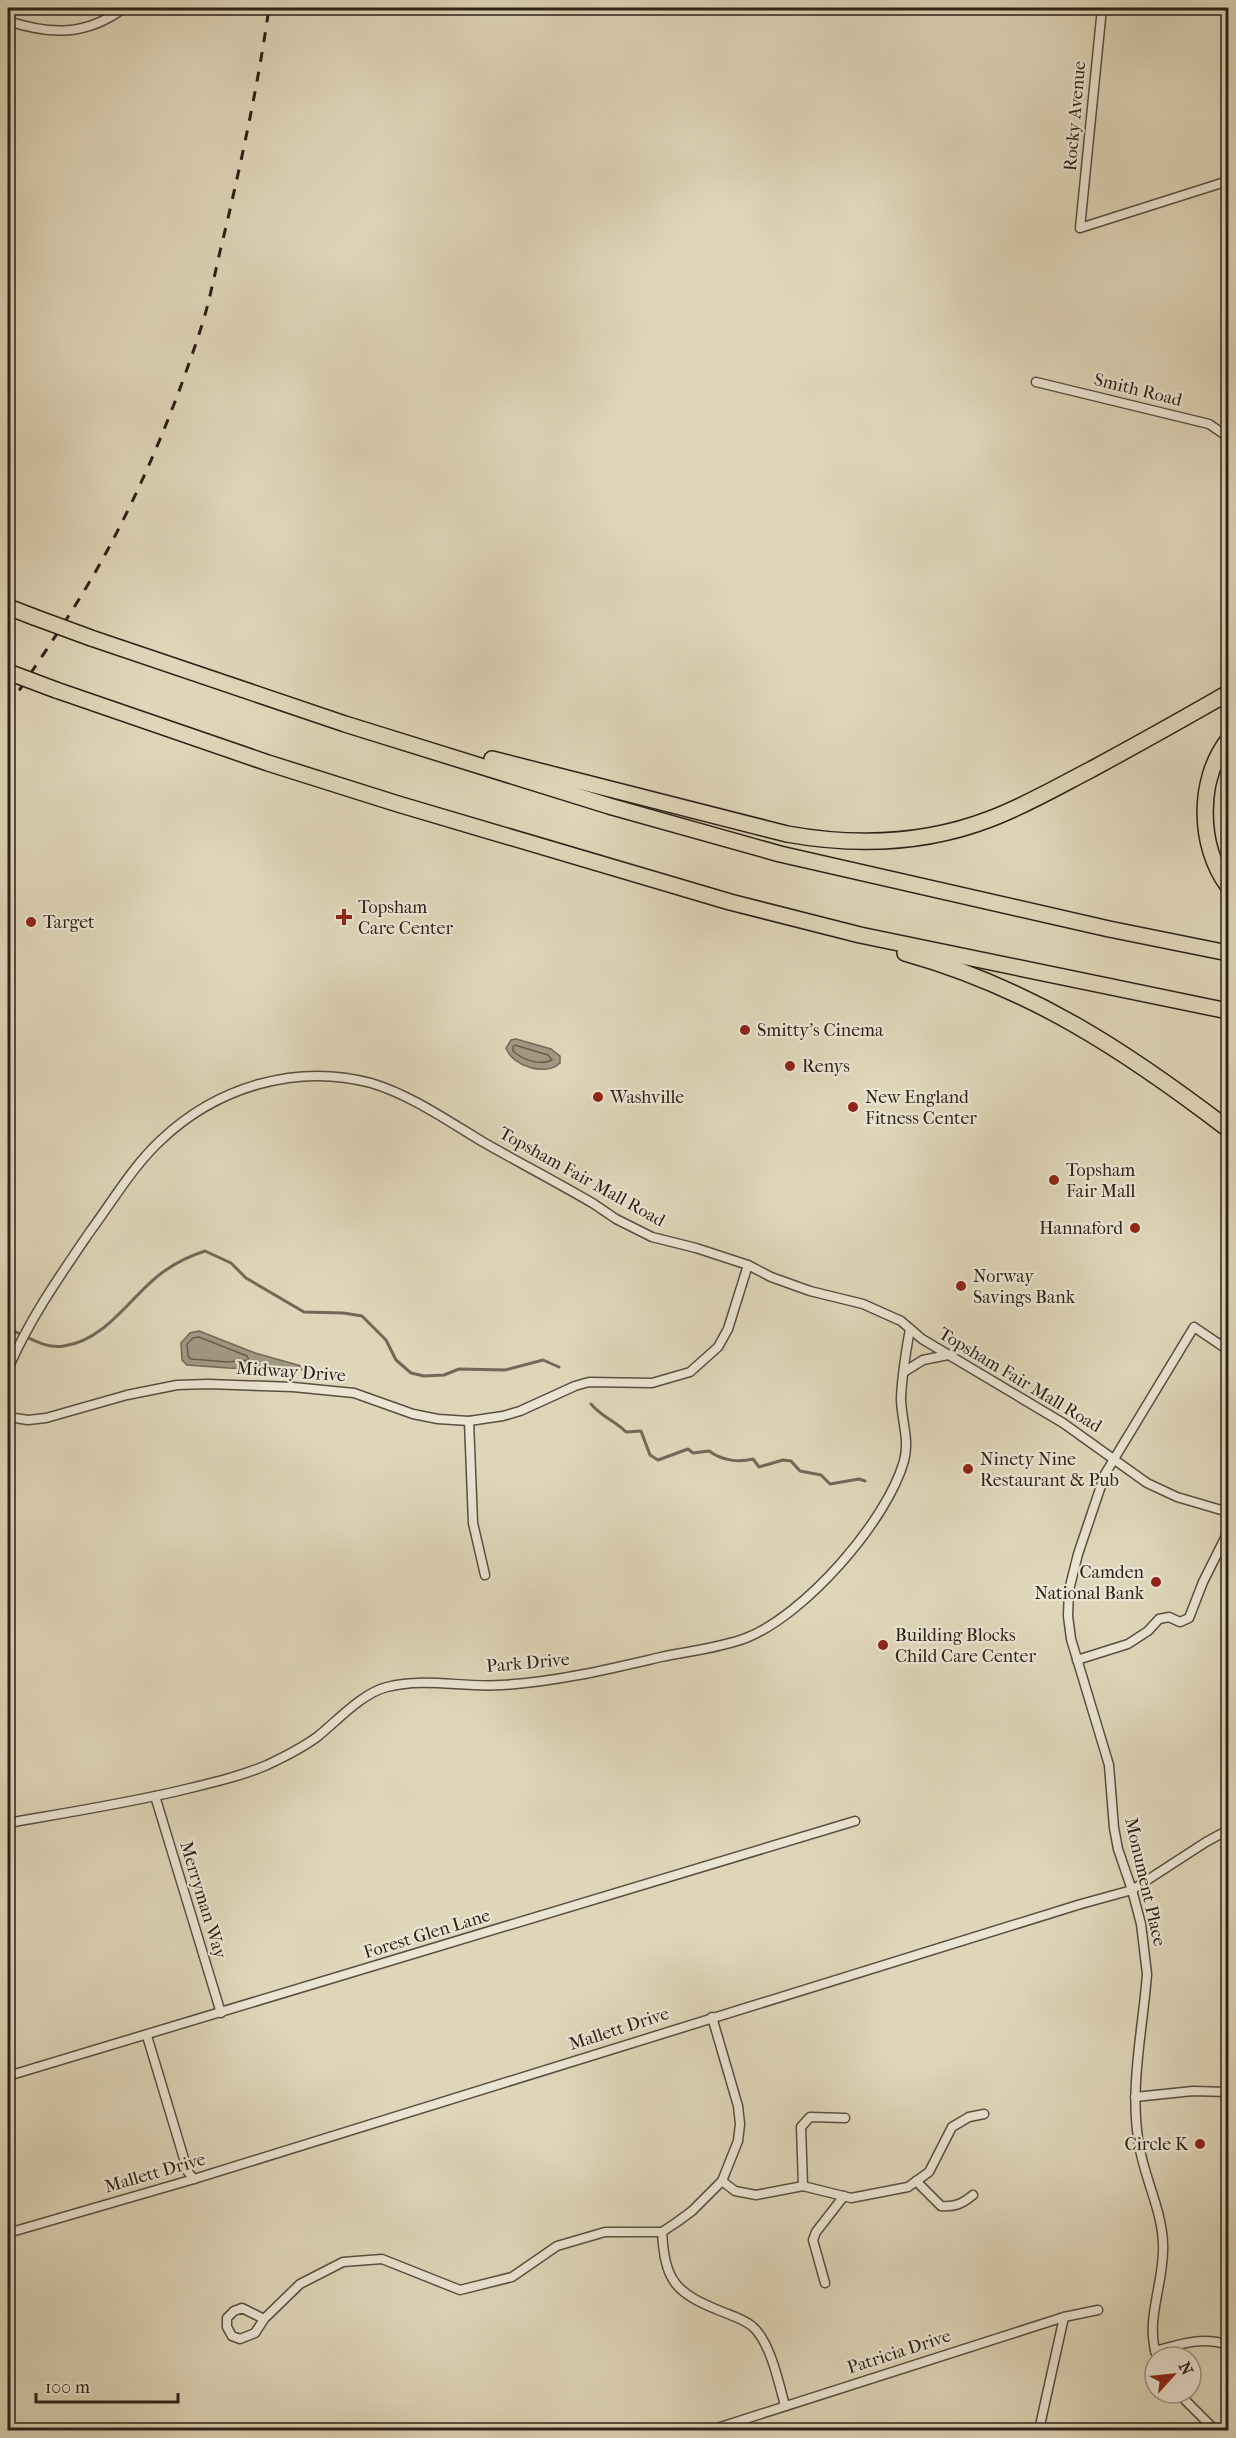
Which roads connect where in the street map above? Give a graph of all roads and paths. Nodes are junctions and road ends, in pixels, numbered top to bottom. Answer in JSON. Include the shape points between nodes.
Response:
{"nodes":[{"id":1,"x":124,"y":8,"type":"edge"},
{"id":2,"x":1102,"y":8,"type":"edge"},
{"id":3,"x":8,"y":21,"type":"edge"},
{"id":4,"x":1228,"y":181,"type":"edge"},
{"id":5,"x":1036,"y":382,"type":"dead end"},
{"id":6,"x":1228,"y":437,"type":"edge"},
{"id":7,"x":8,"y":607,"type":"edge"},
{"id":8,"x":8,"y":672,"type":"edge"},
{"id":9,"x":1228,"y":693,"type":"edge"},
{"id":10,"x":1228,"y":740,"type":"edge"},
{"id":11,"x":450,"y":756,"type":"junction"},
{"id":12,"x":1228,"y":886,"type":"edge"},
{"id":13,"x":861,"y":935,"type":"junction"},
{"id":14,"x":1228,"y":953,"type":"edge"},
{"id":15,"x":1228,"y":1011,"type":"edge"},
{"id":16,"x":1228,"y":1129,"type":"edge"},
{"id":17,"x":748,"y":1265,"type":"junction"},
{"id":18,"x":910,"y":1329,"type":"junction"},
{"id":19,"x":1228,"y":1350,"type":"edge"},
{"id":20,"x":948,"y":1355,"type":"junction"},
{"id":21,"x":8,"y":1369,"type":"edge"},
{"id":22,"x":904,"y":1372,"type":"junction"},
{"id":23,"x":8,"y":1417,"type":"edge"},
{"id":24,"x":469,"y":1421,"type":"junction"},
{"id":25,"x":1114,"y":1458,"type":"junction"},
{"id":26,"x":1228,"y":1511,"type":"edge"},
{"id":27,"x":485,"y":1575,"type":"dead end"},
{"id":28,"x":1077,"y":1660,"type":"junction"},
{"id":29,"x":154,"y":1796,"type":"junction"},
{"id":30,"x":855,"y":1821,"type":"dead end"},
{"id":31,"x":8,"y":1822,"type":"edge"},
{"id":32,"x":1228,"y":1830,"type":"edge"},
{"id":33,"x":1132,"y":1890,"type":"junction"},
{"id":34,"x":221,"y":2013,"type":"junction"},
{"id":35,"x":712,"y":2017,"type":"junction"},
{"id":36,"x":147,"y":2036,"type":"junction"},
{"id":37,"x":8,"y":2076,"type":"edge"},
{"id":38,"x":1228,"y":2092,"type":"edge"},
{"id":39,"x":1135,"y":2097,"type":"junction"},
{"id":40,"x":984,"y":2114,"type":"dead end"},
{"id":41,"x":845,"y":2118,"type":"dead end"},
{"id":42,"x":194,"y":2179,"type":"junction"},
{"id":43,"x":722,"y":2181,"type":"junction"},
{"id":44,"x":916,"y":2181,"type":"junction"},
{"id":45,"x":803,"y":2186,"type":"junction"},
{"id":46,"x":973,"y":2195,"type":"dead end"},
{"id":47,"x":844,"y":2196,"type":"junction"},
{"id":48,"x":662,"y":2232,"type":"junction"},
{"id":49,"x":8,"y":2233,"type":"edge"},
{"id":50,"x":825,"y":2283,"type":"dead end"},
{"id":51,"x":1098,"y":2310,"type":"dead end"},
{"id":52,"x":1064,"y":2317,"type":"junction"},
{"id":53,"x":264,"y":2319,"type":"dead end"},
{"id":54,"x":1228,"y":2344,"type":"edge"},
{"id":55,"x":1155,"y":2345,"type":"edge"},
{"id":56,"x":1185,"y":2345,"type":"edge"},
{"id":57,"x":1190,"y":2405,"type":"edge"},
{"id":58,"x":785,"y":2406,"type":"junction"},
{"id":59,"x":711,"y":2430,"type":"edge"},
{"id":60,"x":1039,"y":2430,"type":"edge"},
{"id":61,"x":1215,"y":2430,"type":"edge"}],
"edges":[{"from":1,"to":3,"type":"street","via":[[88,26],[62,32]]},
{"from":2,"to":4,"type":"street","name":"Rocky Avenue","via":[[1080,228]]},
{"from":5,"to":6,"type":"street","name":"Smith Road","via":[[1209,424]]},
{"from":7,"to":11,"type":"highway","bridge":true,"via":[[345,724]]},
{"from":8,"to":13,"type":"highway","bridge":true,"via":[[268,763],[473,828],[730,902]]},
{"from":9,"to":11,"type":"highway","via":[[1002,815],[952,831],[888,841],[843,841],[787,834],[464,752]]},
{"from":10,"to":12,"type":"highway","via":[[1210,772],[1205,810],[1209,846]]},
{"from":11,"to":14,"type":"highway","via":[[780,854]]},
{"from":13,"to":15,"type":"highway"},
{"from":13,"to":16,"type":"highway","via":[[982,979],[1060,1015],[1124,1053]]},
{"from":17,"to":18,"type":"street","name":"Topsham Fair Mall Road","via":[[800,1287],[863,1304]]},
{"from":17,"to":21,"type":"street","name":"Topsham Fair Mall Road","via":[[652,1237],[415,1101],[371,1083],[330,1076],[296,1076],[252,1085],[225,1096],[183,1121],[160,1141],[41,1302]]},
{"from":17,"to":24,"type":"street","name":"Midway Drive","via":[[728,1329],[718,1347],[690,1372],[652,1383],[589,1382],[520,1412]]},
{"from":18,"to":20,"type":"street","name":"Topsham Fair Mall Road"},
{"from":18,"to":22,"type":"street","name":"Park Drive"},
{"from":19,"to":25,"type":"street","name":"Monument Place","via":[[1194,1326]]},
{"from":20,"to":22,"type":"street","via":[[923,1360]]},
{"from":20,"to":25,"type":"street","name":"Topsham Fair Mall Road","via":[[1064,1423]]},
{"from":22,"to":29,"type":"street","name":"Park Drive","via":[[901,1398],[906,1444],[898,1478],[849,1553],[812,1595],[777,1621],[746,1638],[552,1681],[498,1685],[407,1682],[383,1688],[290,1754],[218,1781]]},
{"from":23,"to":24,"type":"street","name":"Midway Drive","via":[[46,1418],[127,1395],[177,1385],[208,1384],[354,1393],[413,1414]]},
{"from":24,"to":27,"type":"street","via":[[472,1523]]},
{"from":25,"to":26,"type":"street","name":"Topsham Fair Mall Road","via":[[1157,1488]]},
{"from":25,"to":28,"type":"street","name":"Monument Place","via":[[1105,1474],[1069,1590],[1068,1616]]},
{"from":26,"to":28,"type":"street","via":[[1222,1547],[1189,1618],[1179,1622],[1169,1617],[1159,1619],[1128,1644]]},
{"from":28,"to":33,"type":"street","name":"Monument Place","via":[[1106,1754],[1118,1849]]},
{"from":29,"to":31,"type":"street","name":"Park Drive"},
{"from":29,"to":34,"type":"street","name":"Merryman Way"},
{"from":30,"to":34,"type":"street","name":"Forest Glen Lane"},
{"from":32,"to":33,"type":"street","name":"Mallett Drive"},
{"from":33,"to":35,"type":"street","name":"Mallett Drive"},
{"from":33,"to":39,"type":"street","name":"Monument Place","via":[[1147,1974]]},
{"from":34,"to":36,"type":"street","name":"Forest Glen Lane"},
{"from":35,"to":42,"type":"street","name":"Mallett Drive"},
{"from":35,"to":43,"type":"street","via":[[740,2124],[738,2141]]},
{"from":36,"to":37,"type":"street","name":"Forest Glen Lane"},
{"from":36,"to":42,"type":"street","via":[[188,2172]]},
{"from":38,"to":39,"type":"street"},
{"from":39,"to":55,"type":"street","name":"Monument Place","via":[[1140,2153],[1162,2229],[1162,2265],[1152,2323]]},
{"from":40,"to":44,"type":"street","via":[[952,2127],[929,2172]]},
{"from":41,"to":45,"type":"street","via":[[810,2117],[801,2127]]},
{"from":42,"to":49,"type":"street","name":"Mallett Drive"},
{"from":43,"to":45,"type":"street","via":[[735,2191],[756,2195]]},
{"from":43,"to":48,"type":"street","via":[[692,2211]]},
{"from":44,"to":46,"type":"street","via":[[941,2206],[953,2207]]},
{"from":44,"to":47,"type":"street","via":[[887,2192]]},
{"from":45,"to":47,"type":"street"},
{"from":47,"to":50,"type":"street","via":[[813,2241]]},
{"from":48,"to":53,"type":"street","via":[[605,2232],[557,2246],[512,2277],[460,2290],[382,2259],[343,2262],[300,2284]]},
{"from":48,"to":58,"type":"street","via":[[663,2258],[674,2284],[699,2302],[753,2327],[775,2370]]},
{"from":51,"to":52,"type":"street","name":"Patricia Drive"},
{"from":52,"to":58,"type":"street","name":"Patricia Drive"},
{"from":52,"to":60,"type":"street"},
{"from":54,"to":56,"type":"street","via":[[1207,2340]]},
{"from":57,"to":61,"type":"street"},
{"from":58,"to":59,"type":"street","name":"Patricia Drive"}]}
